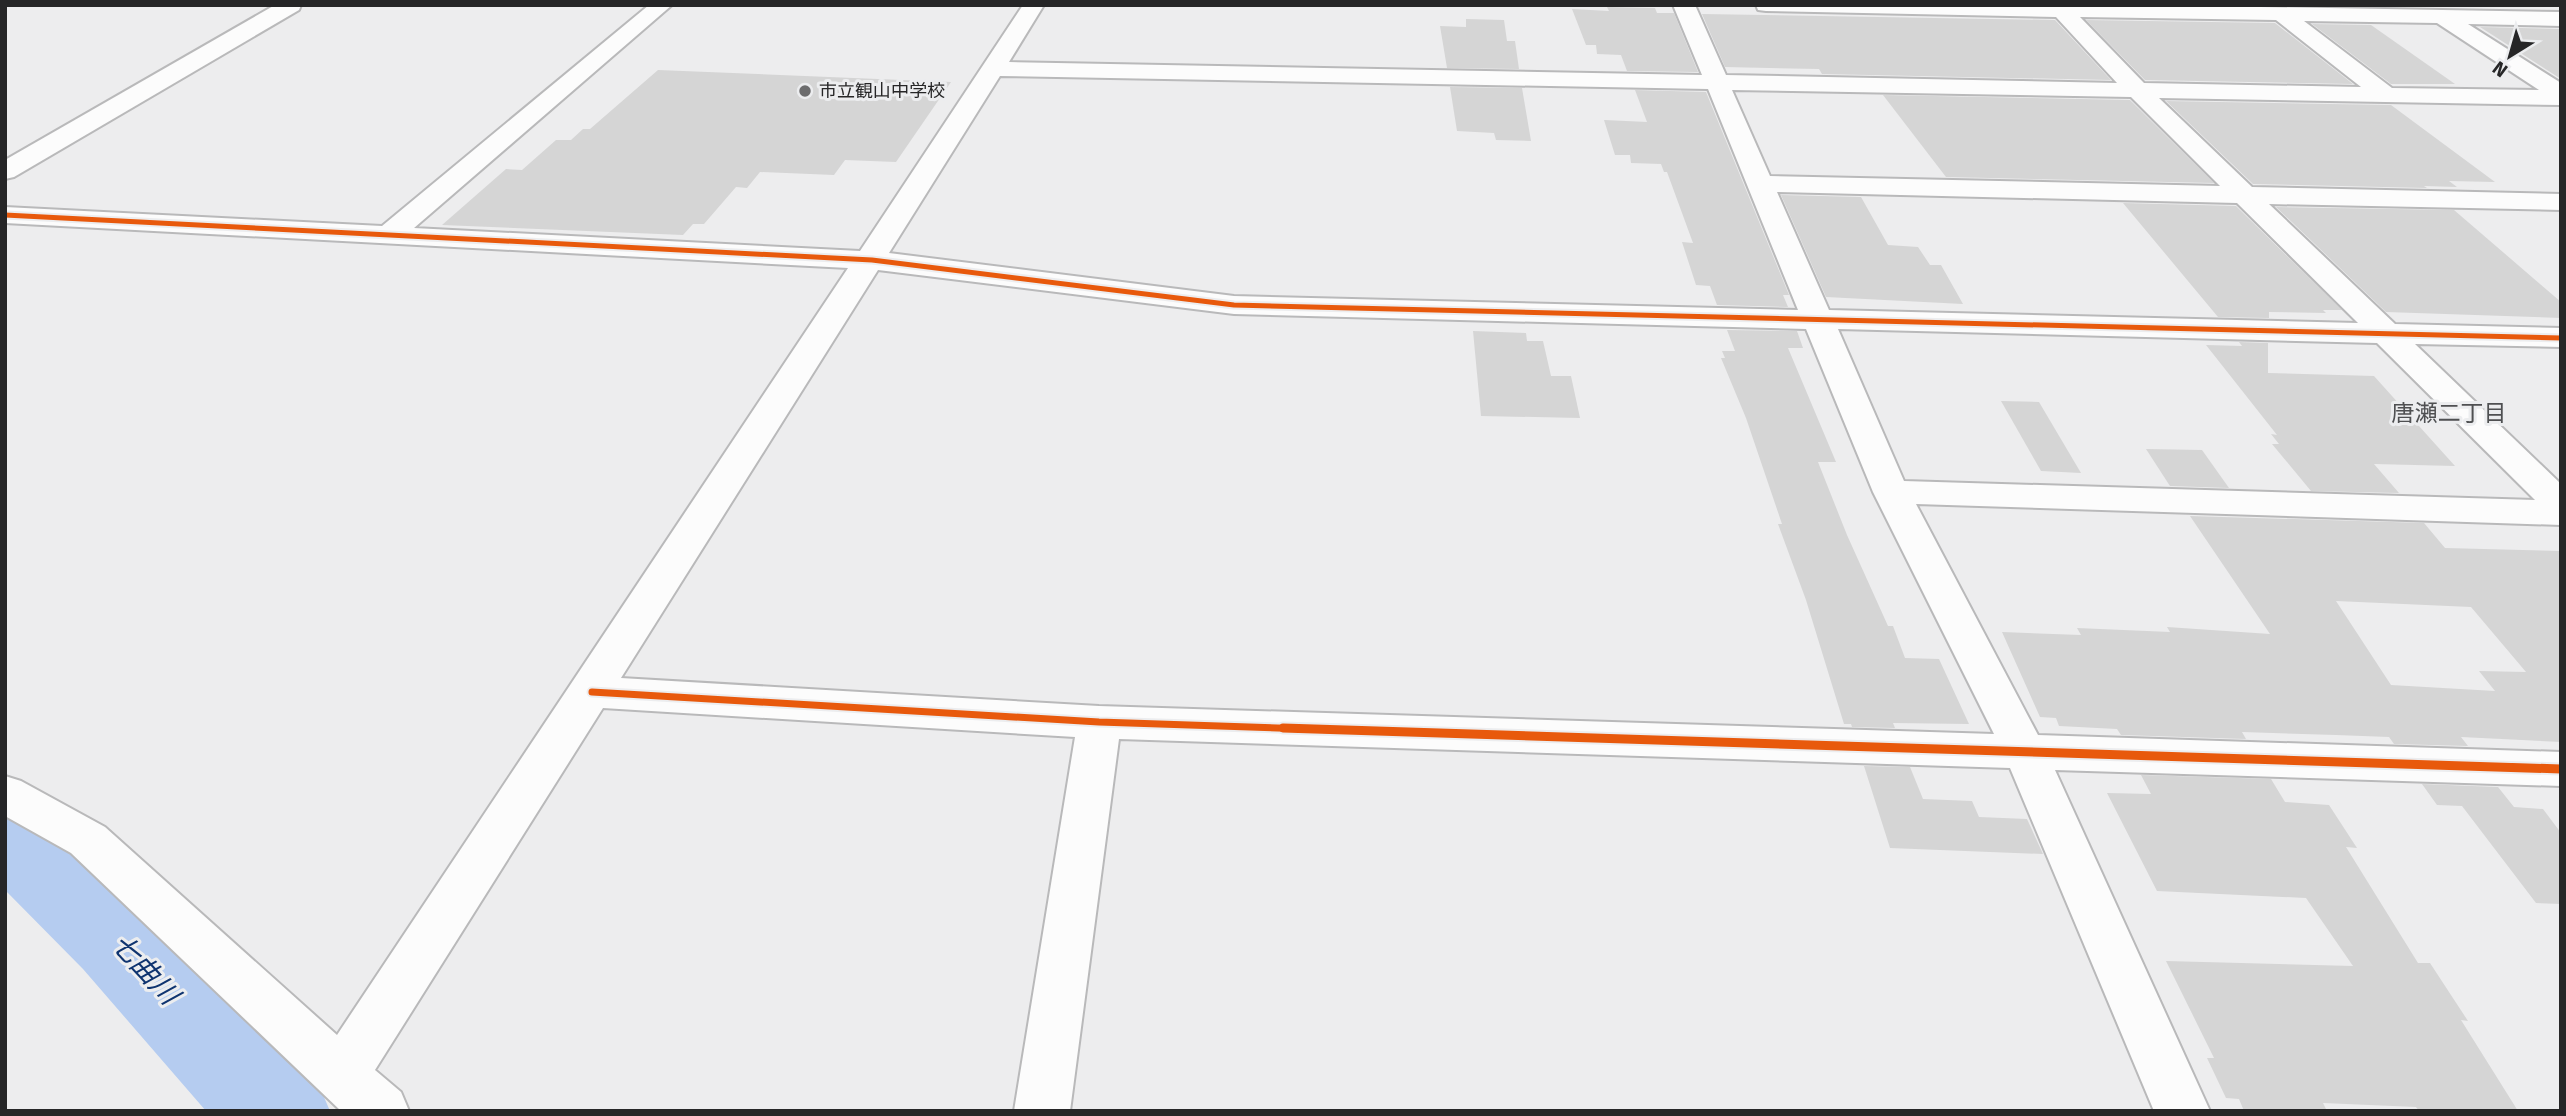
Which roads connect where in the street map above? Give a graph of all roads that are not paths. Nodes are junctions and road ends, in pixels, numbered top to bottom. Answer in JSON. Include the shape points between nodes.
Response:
{"nodes":[{"id":1,"x":291,"y":5,"type":"edge"},
{"id":2,"x":663,"y":5,"type":"edge"},
{"id":3,"x":1034,"y":5,"type":"edge"},
{"id":4,"x":1684,"y":5,"type":"edge"},
{"id":5,"x":1766,"y":5,"type":"edge"},
{"id":6,"x":2059,"y":7,"type":"edge"},
{"id":7,"x":2434,"y":11,"type":"edge"},
{"id":8,"x":2281,"y":14,"type":"junction"},
{"id":9,"x":2561,"y":19,"type":"edge"},
{"id":10,"x":991,"y":69,"type":"junction"},
{"id":11,"x":1716,"y":81,"type":"junction"},
{"id":12,"x":2136,"y":89,"type":"junction"},
{"id":13,"x":2385,"y":94,"type":"junction"},
{"id":14,"x":2561,"y":96,"type":"edge"},
{"id":15,"x":5,"y":171,"type":"edge"},
{"id":16,"x":1760,"y":184,"type":"junction"},
{"id":17,"x":2246,"y":195,"type":"junction"},
{"id":18,"x":2561,"y":201,"type":"edge"},
{"id":19,"x":5,"y":215,"type":"edge"},
{"id":20,"x":388,"y":235,"type":"junction"},
{"id":21,"x":872,"y":260,"type":"junction"},
{"id":22,"x":1818,"y":319,"type":"junction"},
{"id":23,"x":2386,"y":334,"type":"junction"},
{"id":24,"x":2561,"y":338,"type":"edge"},
{"id":25,"x":1891,"y":492,"type":"junction"},
{"id":26,"x":2561,"y":505,"type":"edge"},
{"id":27,"x":2561,"y":513,"type":"edge"},
{"id":28,"x":592,"y":692,"type":"junction"},
{"id":29,"x":1099,"y":722,"type":"junction"},
{"id":30,"x":2026,"y":754,"type":"junction"},
{"id":31,"x":2561,"y":769,"type":"edge"},
{"id":32,"x":5,"y":794,"type":"edge"},
{"id":33,"x":342,"y":1074,"type":"junction"},
{"id":34,"x":381,"y":1111,"type":"edge"},
{"id":35,"x":1041,"y":1111,"type":"edge"},
{"id":36,"x":2182,"y":1111,"type":"edge"}],
"edges":[{"from":1,"to":15,"type":"street"},
{"from":2,"to":20,"type":"street"},
{"from":3,"to":10,"type":"street"},
{"from":4,"to":11,"type":"street"},
{"from":5,"to":6,"type":"street"},
{"from":6,"to":8,"type":"street"},
{"from":6,"to":12,"type":"street"},
{"from":7,"to":8,"type":"street"},
{"from":7,"to":9,"type":"street"},
{"from":7,"to":14,"type":"street"},
{"from":8,"to":13,"type":"street"},
{"from":10,"to":11,"type":"street"},
{"from":10,"to":21,"type":"street"},
{"from":11,"to":12,"type":"street"},
{"from":11,"to":16,"type":"street"},
{"from":12,"to":13,"type":"street"},
{"from":12,"to":17,"type":"street"},
{"from":13,"to":14,"type":"street"},
{"from":16,"to":17,"type":"street"},
{"from":16,"to":22,"type":"street"},
{"from":17,"to":18,"type":"street"},
{"from":17,"to":23,"type":"street"},
{"from":19,"to":20,"type":"street"},
{"from":20,"to":21,"type":"street"},
{"from":21,"to":22,"type":"street","via":[[1234,305]]},
{"from":21,"to":28,"type":"street"},
{"from":22,"to":23,"type":"street"},
{"from":22,"to":25,"type":"street"},
{"from":23,"to":24,"type":"street"},
{"from":23,"to":26,"type":"street"},
{"from":25,"to":27,"type":"street"},
{"from":25,"to":30,"type":"street"},
{"from":28,"to":29,"type":"street"},
{"from":28,"to":33,"type":"street"},
{"from":29,"to":30,"type":"street"},
{"from":29,"to":35,"type":"street"},
{"from":30,"to":31,"type":"street"},
{"from":30,"to":36,"type":"street"},
{"from":32,"to":33,"type":"street","via":[[88,840]]},
{"from":33,"to":34,"type":"street"}]}
